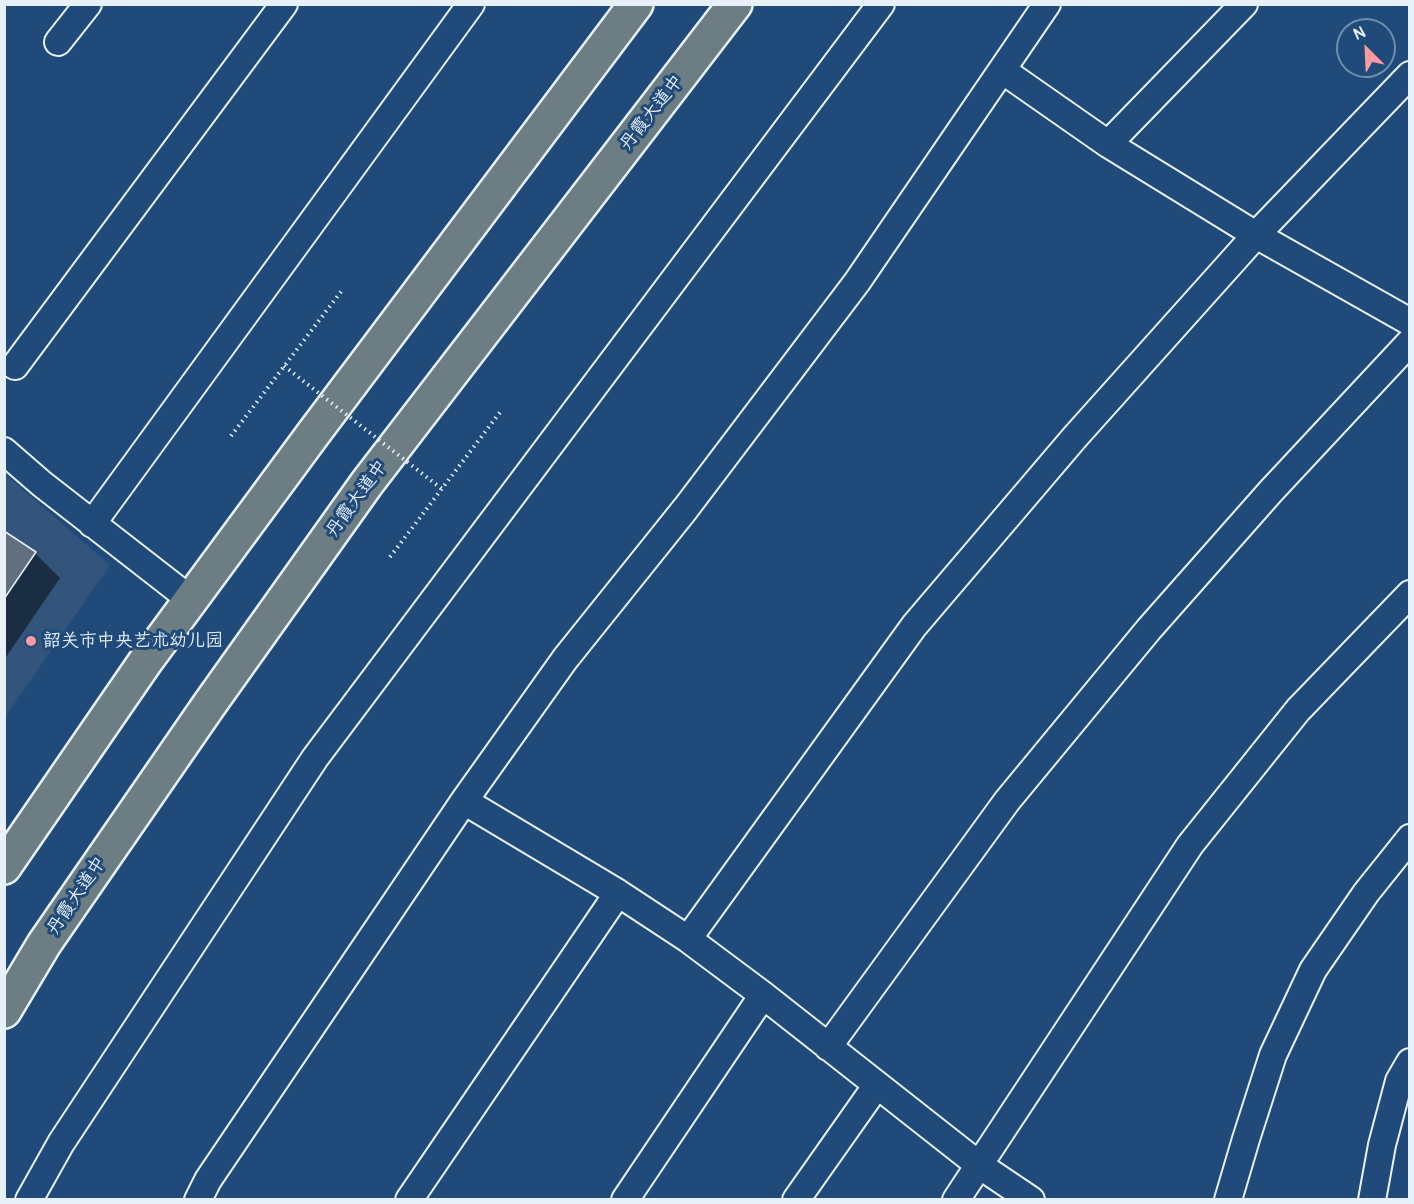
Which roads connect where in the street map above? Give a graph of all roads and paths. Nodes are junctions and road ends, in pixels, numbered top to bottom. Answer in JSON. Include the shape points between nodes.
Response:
{"nodes":[{"id":1,"x":88,"y":4,"type":"edge"},
{"id":2,"x":284,"y":4,"type":"edge"},
{"id":3,"x":471,"y":4,"type":"edge"},
{"id":4,"x":636,"y":4,"type":"edge"},
{"id":5,"x":735,"y":4,"type":"edge"},
{"id":6,"x":881,"y":4,"type":"edge"},
{"id":7,"x":1047,"y":4,"type":"edge"},
{"id":8,"x":1244,"y":4,"type":"edge"},
{"id":9,"x":58,"y":42,"type":"dead end"},
{"id":10,"x":1002,"y":70,"type":"junction"},
{"id":11,"x":1410,"y":75,"type":"edge"},
{"id":12,"x":1108,"y":144,"type":"junction"},
{"id":13,"x":1256,"y":235,"type":"junction"},
{"id":14,"x":343,"y":290,"type":"dead end"},
{"id":15,"x":1410,"y":322,"type":"edge"},
{"id":16,"x":1410,"y":342,"type":"edge"},
{"id":17,"x":15,"y":366,"type":"dead end"},
{"id":18,"x":285,"y":366,"type":"junction"},
{"id":19,"x":501,"y":411,"type":"dead end"},
{"id":20,"x":231,"y":436,"type":"dead end"},
{"id":21,"x":4,"y":451,"type":"edge"},
{"id":22,"x":442,"y":489,"type":"junction"},
{"id":23,"x":92,"y":524,"type":"junction"},
{"id":24,"x":390,"y":557,"type":"dead end"},
{"id":25,"x":1410,"y":594,"type":"edge"},
{"id":26,"x":191,"y":600,"type":"junction"},
{"id":27,"x":464,"y":801,"type":"junction"},
{"id":28,"x":1410,"y":838,"type":"edge"},
{"id":29,"x":4,"y":867,"type":"edge"},
{"id":30,"x":618,"y":893,"type":"junction"},
{"id":31,"x":688,"y":939,"type":"junction"},
{"id":32,"x":764,"y":995,"type":"junction"},
{"id":33,"x":4,"y":1011,"type":"edge"},
{"id":34,"x":828,"y":1047,"type":"junction"},
{"id":35,"x":1410,"y":1062,"type":"edge"},
{"id":36,"x":877,"y":1084,"type":"junction"},
{"id":37,"x":979,"y":1165,"type":"junction"},
{"id":38,"x":29,"y":1200,"type":"edge"},
{"id":39,"x":198,"y":1200,"type":"edge"},
{"id":40,"x":409,"y":1200,"type":"edge"},
{"id":41,"x":625,"y":1200,"type":"edge"},
{"id":42,"x":796,"y":1200,"type":"edge"},
{"id":43,"x":956,"y":1200,"type":"edge"},
{"id":44,"x":1031,"y":1200,"type":"edge"},
{"id":45,"x":1228,"y":1200,"type":"edge"},
{"id":46,"x":1372,"y":1200,"type":"edge"}],
"edges":[{"from":1,"to":9,"type":"street"},
{"from":2,"to":17,"type":"street"},
{"from":3,"to":23,"type":"street"},
{"from":4,"to":26,"type":"main road"},
{"from":5,"to":33,"type":"main road","name":"丹霞大道中","via":[[360,492],[44,944]]},
{"from":6,"to":38,"type":"street","via":[[315,758],[61,1143]]},
{"from":7,"to":10,"type":"street"},
{"from":8,"to":12,"type":"street"},
{"from":10,"to":12,"type":"street"},
{"from":10,"to":27,"type":"street","via":[[857,282],[694,499],[565,660]]},
{"from":11,"to":13,"type":"street"},
{"from":12,"to":13,"type":"street"},
{"from":13,"to":15,"type":"street"},
{"from":13,"to":31,"type":"street","via":[[1075,437],[914,626]]},
{"from":14,"to":18,"type":"path"},
{"from":16,"to":34,"type":"street","via":[[1271,491],[1134,647],[1007,801]]},
{"from":18,"to":20,"type":"path"},
{"from":18,"to":22,"type":"path","bridge":true},
{"from":19,"to":22,"type":"path"},
{"from":21,"to":23,"type":"street"},
{"from":22,"to":24,"type":"path"},
{"from":23,"to":26,"type":"street"},
{"from":25,"to":37,"type":"street","via":[[1298,710],[1190,845]]},
{"from":26,"to":29,"type":"main road"},
{"from":27,"to":30,"type":"street"},
{"from":27,"to":39,"type":"street"},
{"from":28,"to":45,"type":"street","via":[[1313,970],[1273,1055]]},
{"from":30,"to":31,"type":"street"},
{"from":30,"to":40,"type":"street"},
{"from":31,"to":32,"type":"street"},
{"from":32,"to":34,"type":"street"},
{"from":32,"to":41,"type":"street"},
{"from":34,"to":36,"type":"street"},
{"from":35,"to":46,"type":"street","via":[[1399,1081]]},
{"from":36,"to":37,"type":"street"},
{"from":36,"to":42,"type":"street"},
{"from":37,"to":43,"type":"street"},
{"from":37,"to":44,"type":"street"}]}
